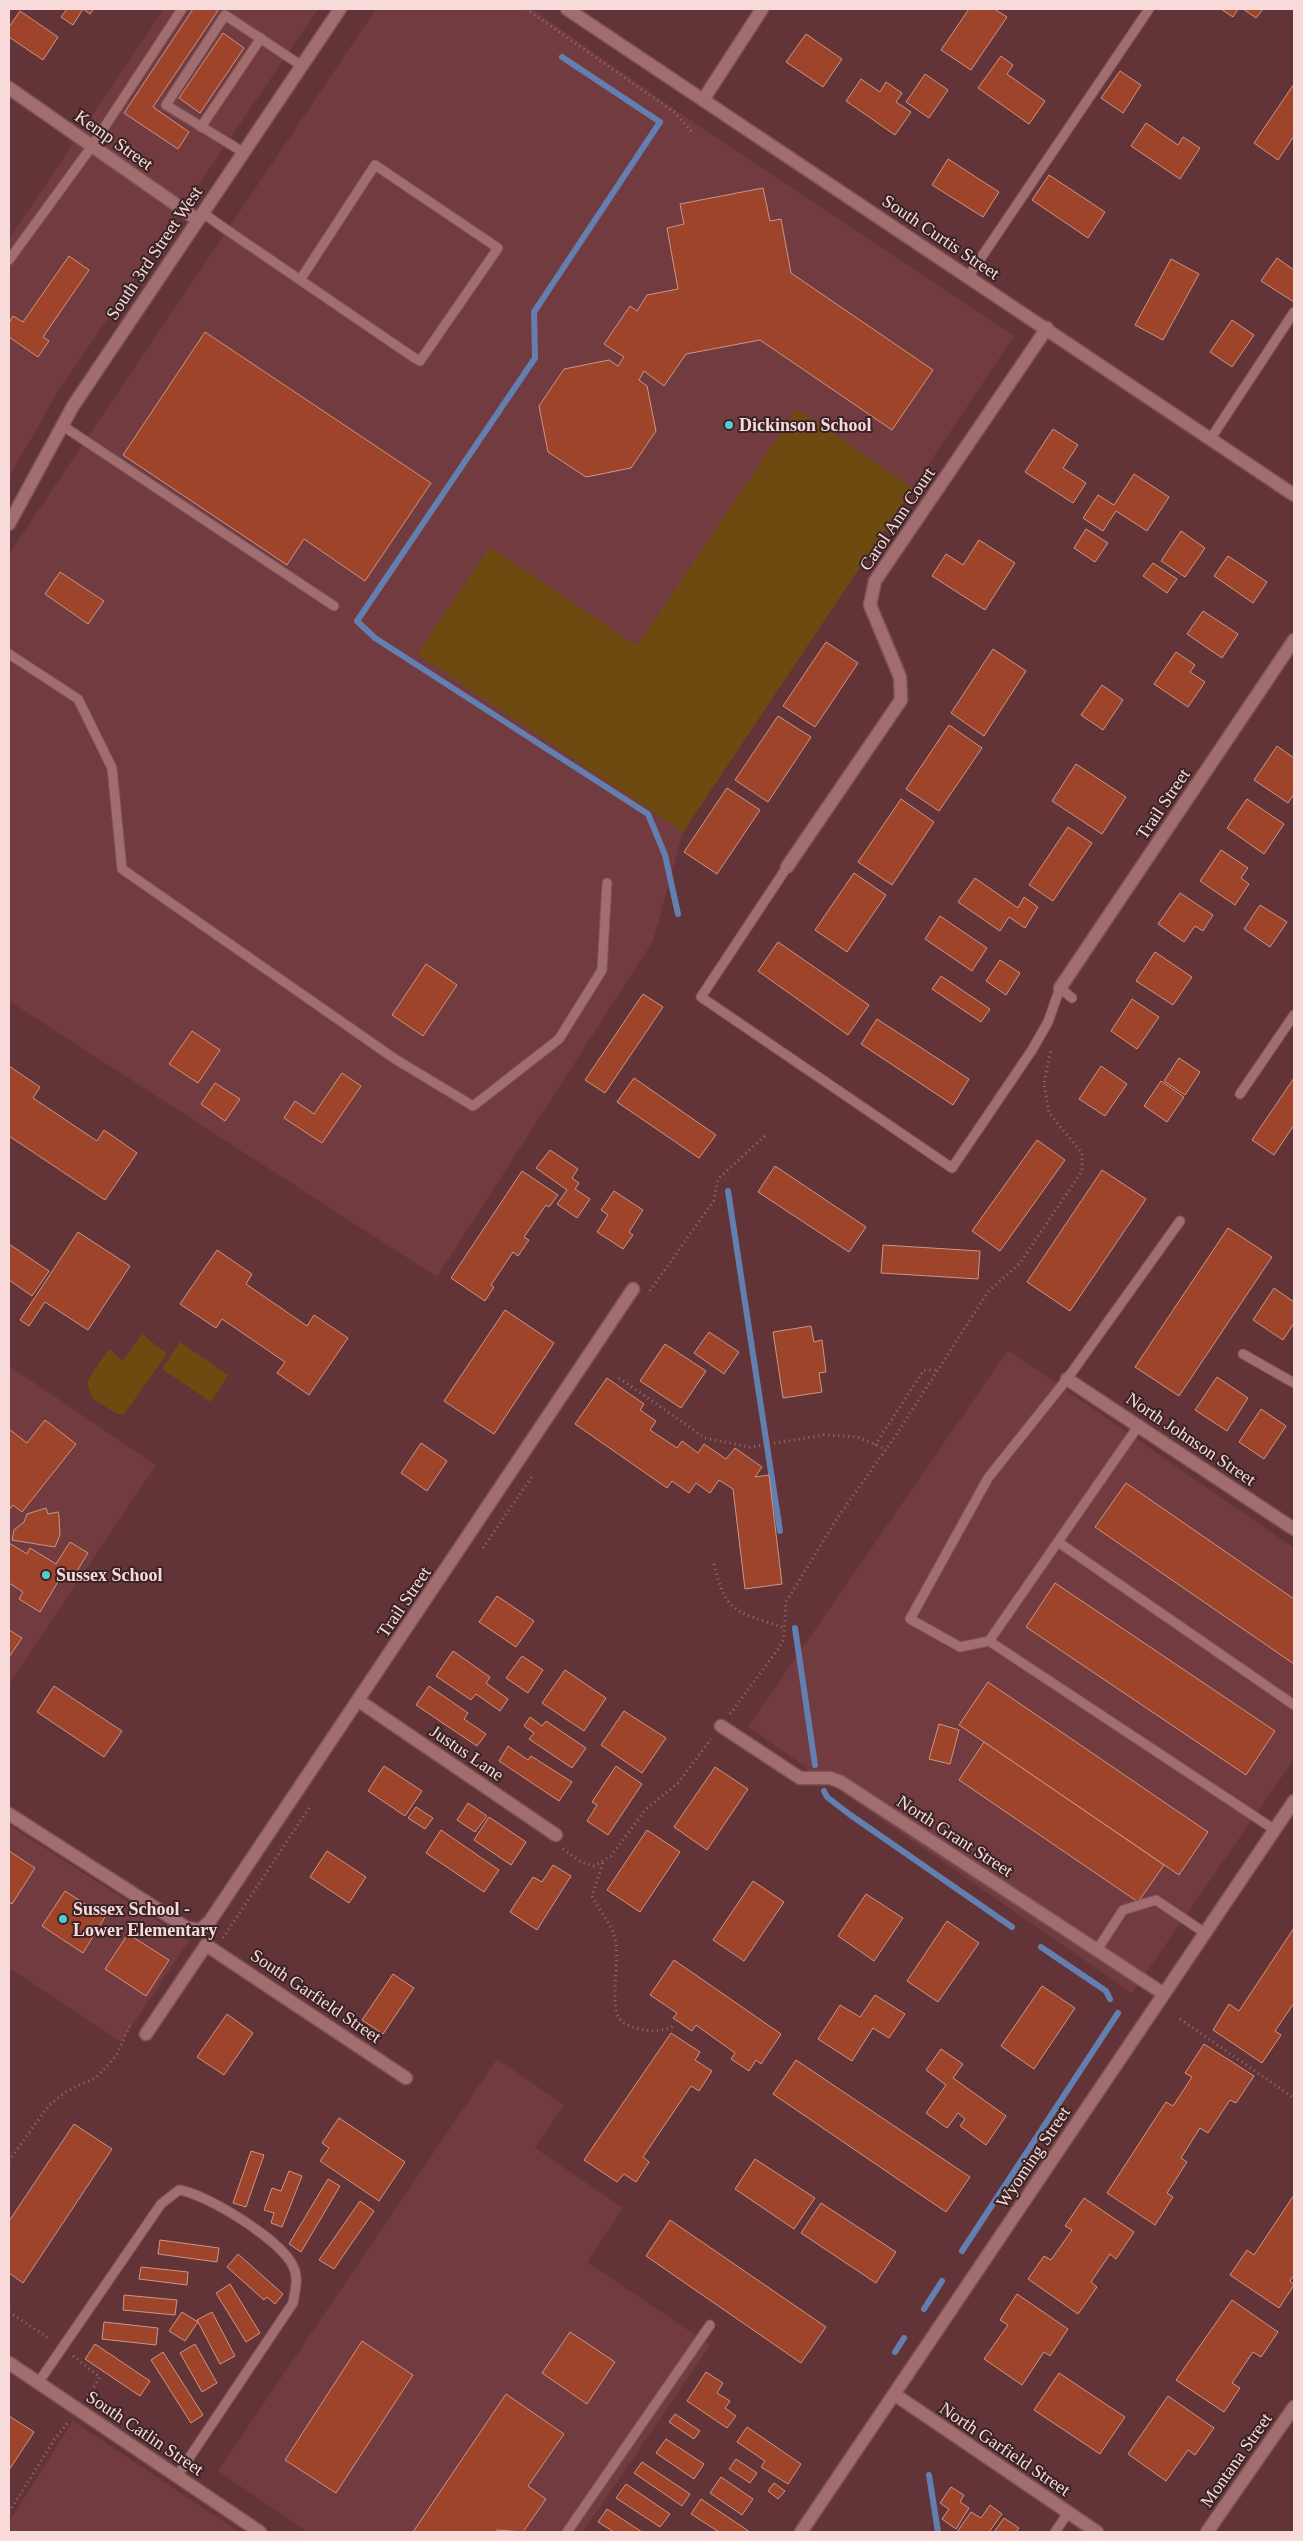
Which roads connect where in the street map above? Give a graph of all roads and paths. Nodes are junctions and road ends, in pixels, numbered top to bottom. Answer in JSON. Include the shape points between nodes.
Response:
{"nodes":[{"id":1,"x":182,"y":9,"type":"edge"},
{"id":2,"x":340,"y":9,"type":"edge"},
{"id":3,"x":526,"y":9,"type":"edge"},
{"id":4,"x":567,"y":9,"type":"edge"},
{"id":5,"x":762,"y":9,"type":"edge"},
{"id":6,"x":1149,"y":9,"type":"edge"},
{"id":7,"x":261,"y":38,"type":"junction"},
{"id":8,"x":302,"y":66,"type":"junction"},
{"id":9,"x":9,"y":88,"type":"edge"},
{"id":10,"x":703,"y":100,"type":"junction"},
{"id":11,"x":202,"y":127,"type":"junction"},
{"id":12,"x":692,"y":133,"type":"dead end"},
{"id":13,"x":92,"y":146,"type":"junction"},
{"id":14,"x":244,"y":152,"type":"junction"},
{"id":15,"x":201,"y":217,"type":"junction"},
{"id":16,"x":9,"y":260,"type":"edge"},
{"id":17,"x":968,"y":277,"type":"junction"},
{"id":18,"x":300,"y":280,"type":"junction"},
{"id":19,"x":1294,"y":312,"type":"edge"},
{"id":20,"x":1047,"y":328,"type":"junction"},
{"id":21,"x":63,"y":426,"type":"junction"},
{"id":22,"x":1211,"y":438,"type":"junction"},
{"id":23,"x":1294,"y":495,"type":"edge"},
{"id":24,"x":9,"y":524,"type":"edge"},
{"id":25,"x":334,"y":606,"type":"dead end"},
{"id":26,"x":1294,"y":640,"type":"edge"},
{"id":27,"x":9,"y":654,"type":"edge"},
{"id":28,"x":787,"y":867,"type":"joint"},
{"id":29,"x":607,"y":883,"type":"dead end"},
{"id":30,"x":1060,"y":988,"type":"junction"},
{"id":31,"x":1072,"y":998,"type":"dead end"},
{"id":32,"x":1294,"y":1015,"type":"edge"},
{"id":33,"x":1052,"y":1048,"type":"dead end"},
{"id":34,"x":1240,"y":1094,"type":"dead end"},
{"id":35,"x":766,"y":1135,"type":"dead end"},
{"id":36,"x":1180,"y":1221,"type":"dead end"},
{"id":37,"x":633,"y":1290,"type":"dead end"},
{"id":38,"x":646,"y":1297,"type":"dead end"},
{"id":39,"x":1243,"y":1354,"type":"dead end"},
{"id":40,"x":938,"y":1370,"type":"junction"},
{"id":41,"x":619,"y":1378,"type":"dead end"},
{"id":42,"x":1067,"y":1379,"type":"junction"},
{"id":43,"x":1294,"y":1383,"type":"edge"},
{"id":44,"x":1139,"y":1425,"type":"junction"},
{"id":45,"x":875,"y":1445,"type":"junction"},
{"id":46,"x":886,"y":1449,"type":"junction"},
{"id":47,"x":533,"y":1475,"type":"dead end"},
{"id":48,"x":1294,"y":1529,"type":"edge"},
{"id":49,"x":1058,"y":1542,"type":"junction"},
{"id":50,"x":483,"y":1548,"type":"dead end"},
{"id":51,"x":714,"y":1564,"type":"dead end"},
{"id":52,"x":784,"y":1628,"type":"junction"},
{"id":53,"x":989,"y":1641,"type":"junction"},
{"id":54,"x":359,"y":1701,"type":"junction"},
{"id":55,"x":1294,"y":1705,"type":"edge"},
{"id":56,"x":720,"y":1726,"type":"junction"},
{"id":57,"x":1294,"y":1801,"type":"edge"},
{"id":58,"x":311,"y":1804,"type":"dead end"},
{"id":59,"x":9,"y":1814,"type":"edge"},
{"id":60,"x":1275,"y":1830,"type":"junction"},
{"id":61,"x":556,"y":1835,"type":"joint"},
{"id":62,"x":603,"y":1862,"type":"junction"},
{"id":63,"x":200,"y":1930,"type":"junction"},
{"id":64,"x":1205,"y":1933,"type":"junction"},
{"id":65,"x":210,"y":1948,"type":"junction"},
{"id":66,"x":1097,"y":1950,"type":"junction"},
{"id":67,"x":1164,"y":1994,"type":"junction"},
{"id":68,"x":1180,"y":2019,"type":"dead end"},
{"id":69,"x":676,"y":2025,"type":"dead end"},
{"id":70,"x":146,"y":2034,"type":"dead end"},
{"id":71,"x":97,"y":2077,"type":"dead end"},
{"id":72,"x":406,"y":2078,"type":"dead end"},
{"id":73,"x":1294,"y":2098,"type":"edge"},
{"id":74,"x":9,"y":2161,"type":"edge"},
{"id":75,"x":710,"y":2325,"type":"dead end"},
{"id":76,"x":9,"y":2363,"type":"edge"},
{"id":77,"x":38,"y":2383,"type":"junction"},
{"id":78,"x":894,"y":2394,"type":"junction"},
{"id":79,"x":1294,"y":2407,"type":"edge"},
{"id":80,"x":62,"y":2430,"type":"dead end"},
{"id":81,"x":177,"y":2476,"type":"junction"},
{"id":82,"x":9,"y":2512,"type":"edge"},
{"id":83,"x":1068,"y":2513,"type":"junction"},
{"id":84,"x":260,"y":2532,"type":"edge"},
{"id":85,"x":568,"y":2532,"type":"edge"},
{"id":86,"x":801,"y":2532,"type":"edge"},
{"id":87,"x":1054,"y":2532,"type":"edge"},
{"id":88,"x":1097,"y":2532,"type":"edge"},
{"id":89,"x":1207,"y":2532,"type":"edge"}],
"edges":[{"from":1,"to":13,"type":"lane"},
{"from":2,"to":8,"type":"street","name":"South 3rd Street West"},
{"from":3,"to":12,"type":"path","via":[[674,112]]},
{"from":4,"to":10,"type":"street","name":"South Curtis Street"},
{"from":5,"to":10,"type":"street"},
{"from":6,"to":17,"type":"lane"},
{"from":7,"to":8,"type":"lane"},
{"from":7,"to":11,"type":"lane"},
{"from":7,"to":11,"type":"lane","via":[[225,14],[166,105]]},
{"from":8,"to":14,"type":"street","name":"South 3rd Street West"},
{"from":9,"to":13,"type":"street","name":"Kemp Street"},
{"from":10,"to":17,"type":"street","name":"South Curtis Street"},
{"from":11,"to":14,"type":"lane"},
{"from":13,"to":15,"type":"street","name":"Kemp Street"},
{"from":13,"to":16,"type":"lane"},
{"from":14,"to":15,"type":"street","name":"South 3rd Street West"},
{"from":15,"to":18,"type":"lane"},
{"from":15,"to":21,"type":"street","name":"South 3rd Street West","via":[[138,307]]},
{"from":17,"to":20,"type":"street","name":"South Curtis Street"},
{"from":18,"to":18,"type":"lane","via":[[420,361],[498,248],[375,166]]},
{"from":19,"to":22,"type":"lane"},
{"from":20,"to":22,"type":"street","name":"South Curtis Street"},
{"from":20,"to":28,"type":"street","name":"Carol Ann Court","via":[[875,581],[870,605],[900,678],[901,700]]},
{"from":21,"to":24,"type":"street","name":"South 3rd Street West"},
{"from":21,"to":25,"type":"lane"},
{"from":22,"to":23,"type":"street","name":"South Curtis Street"},
{"from":26,"to":30,"type":"street","name":"Trail Street"},
{"from":27,"to":29,"type":"lane","via":[[78,699],[112,768],[122,869],[395,1059],[473,1106],[559,1039],[602,970]]},
{"from":28,"to":30,"type":"lane","via":[[701,996],[952,1168],[1032,1050],[1048,1022]]},
{"from":30,"to":31,"type":"lane"},
{"from":32,"to":34,"type":"lane"},
{"from":33,"to":40,"type":"path","via":[[1044,1083],[1049,1113],[1082,1153],[1082,1171],[1020,1263],[988,1292]]},
{"from":35,"to":38,"type":"path","via":[[718,1178],[714,1200]]},
{"from":36,"to":42,"type":"lane"},
{"from":37,"to":54,"type":"street","name":"Trail Street"},
{"from":39,"to":43,"type":"lane"},
{"from":40,"to":45,"type":"path","via":[[924,1370]]},
{"from":40,"to":46,"type":"path"},
{"from":41,"to":45,"type":"path","via":[[704,1438],[750,1447],[824,1435],[857,1437]]},
{"from":42,"to":44,"type":"street","name":"North Johnson Street"},
{"from":42,"to":53,"type":"lane","via":[[988,1478],[910,1619],[960,1647]]},
{"from":44,"to":48,"type":"street","name":"North Johnson Street"},
{"from":44,"to":49,"type":"lane"},
{"from":45,"to":46,"type":"path"},
{"from":46,"to":52,"type":"path","via":[[838,1517],[786,1602]]},
{"from":47,"to":50,"type":"path"},
{"from":49,"to":53,"type":"lane"},
{"from":49,"to":55,"type":"lane"},
{"from":51,"to":52,"type":"path","via":[[720,1588],[733,1609]]},
{"from":52,"to":56,"type":"path","via":[[779,1648]]},
{"from":53,"to":60,"type":"lane"},
{"from":54,"to":61,"type":"street","name":"Justus Lane"},
{"from":54,"to":63,"type":"street","name":"Trail Street","via":[[210,1921]]},
{"from":56,"to":62,"type":"path","via":[[678,1782],[644,1810],[611,1856]]},
{"from":56,"to":66,"type":"street","name":"North Grant Street","via":[[800,1778],[830,1778],[841,1782]]},
{"from":57,"to":60,"type":"street","name":"Wyoming Street"},
{"from":58,"to":65,"type":"path"},
{"from":59,"to":63,"type":"street","via":[[187,1928]]},
{"from":60,"to":64,"type":"street","name":"Wyoming Street"},
{"from":61,"to":62,"type":"path","via":[[564,1850],[580,1862],[594,1866]]},
{"from":62,"to":69,"type":"path","via":[[592,1896],[611,1925],[616,1940],[618,1965],[614,2005],[618,2018],[631,2027],[644,2030],[662,2031]]},
{"from":63,"to":65,"type":"street"},
{"from":64,"to":66,"type":"lane","via":[[1156,1900],[1123,1910]]},
{"from":64,"to":67,"type":"street","name":"Wyoming Street"},
{"from":65,"to":70,"type":"street"},
{"from":65,"to":72,"type":"street","name":"South Garfield Street"},
{"from":66,"to":67,"type":"street","name":"North Grant Street"},
{"from":67,"to":78,"type":"street","name":"Wyoming Street"},
{"from":68,"to":73,"type":"path"},
{"from":71,"to":74,"type":"path","via":[[67,2091],[49,2105]]},
{"from":75,"to":85,"type":"lane"},
{"from":76,"to":77,"type":"street","name":"South Catlin Street"},
{"from":77,"to":81,"type":"street","name":"South Catlin Street"},
{"from":77,"to":81,"type":"lane","via":[[161,2204],[179,2190],[226,2209],[275,2246],[292,2264],[297,2278],[292,2303]]},
{"from":78,"to":83,"type":"street","name":"North Garfield Street"},
{"from":78,"to":86,"type":"street","name":"Wyoming Street"},
{"from":79,"to":89,"type":"street","name":"Montana Street"},
{"from":80,"to":82,"type":"path"},
{"from":81,"to":84,"type":"street","name":"South Catlin Street"},
{"from":83,"to":87,"type":"lane"},
{"from":83,"to":88,"type":"street","name":"North Garfield Street"}]}
